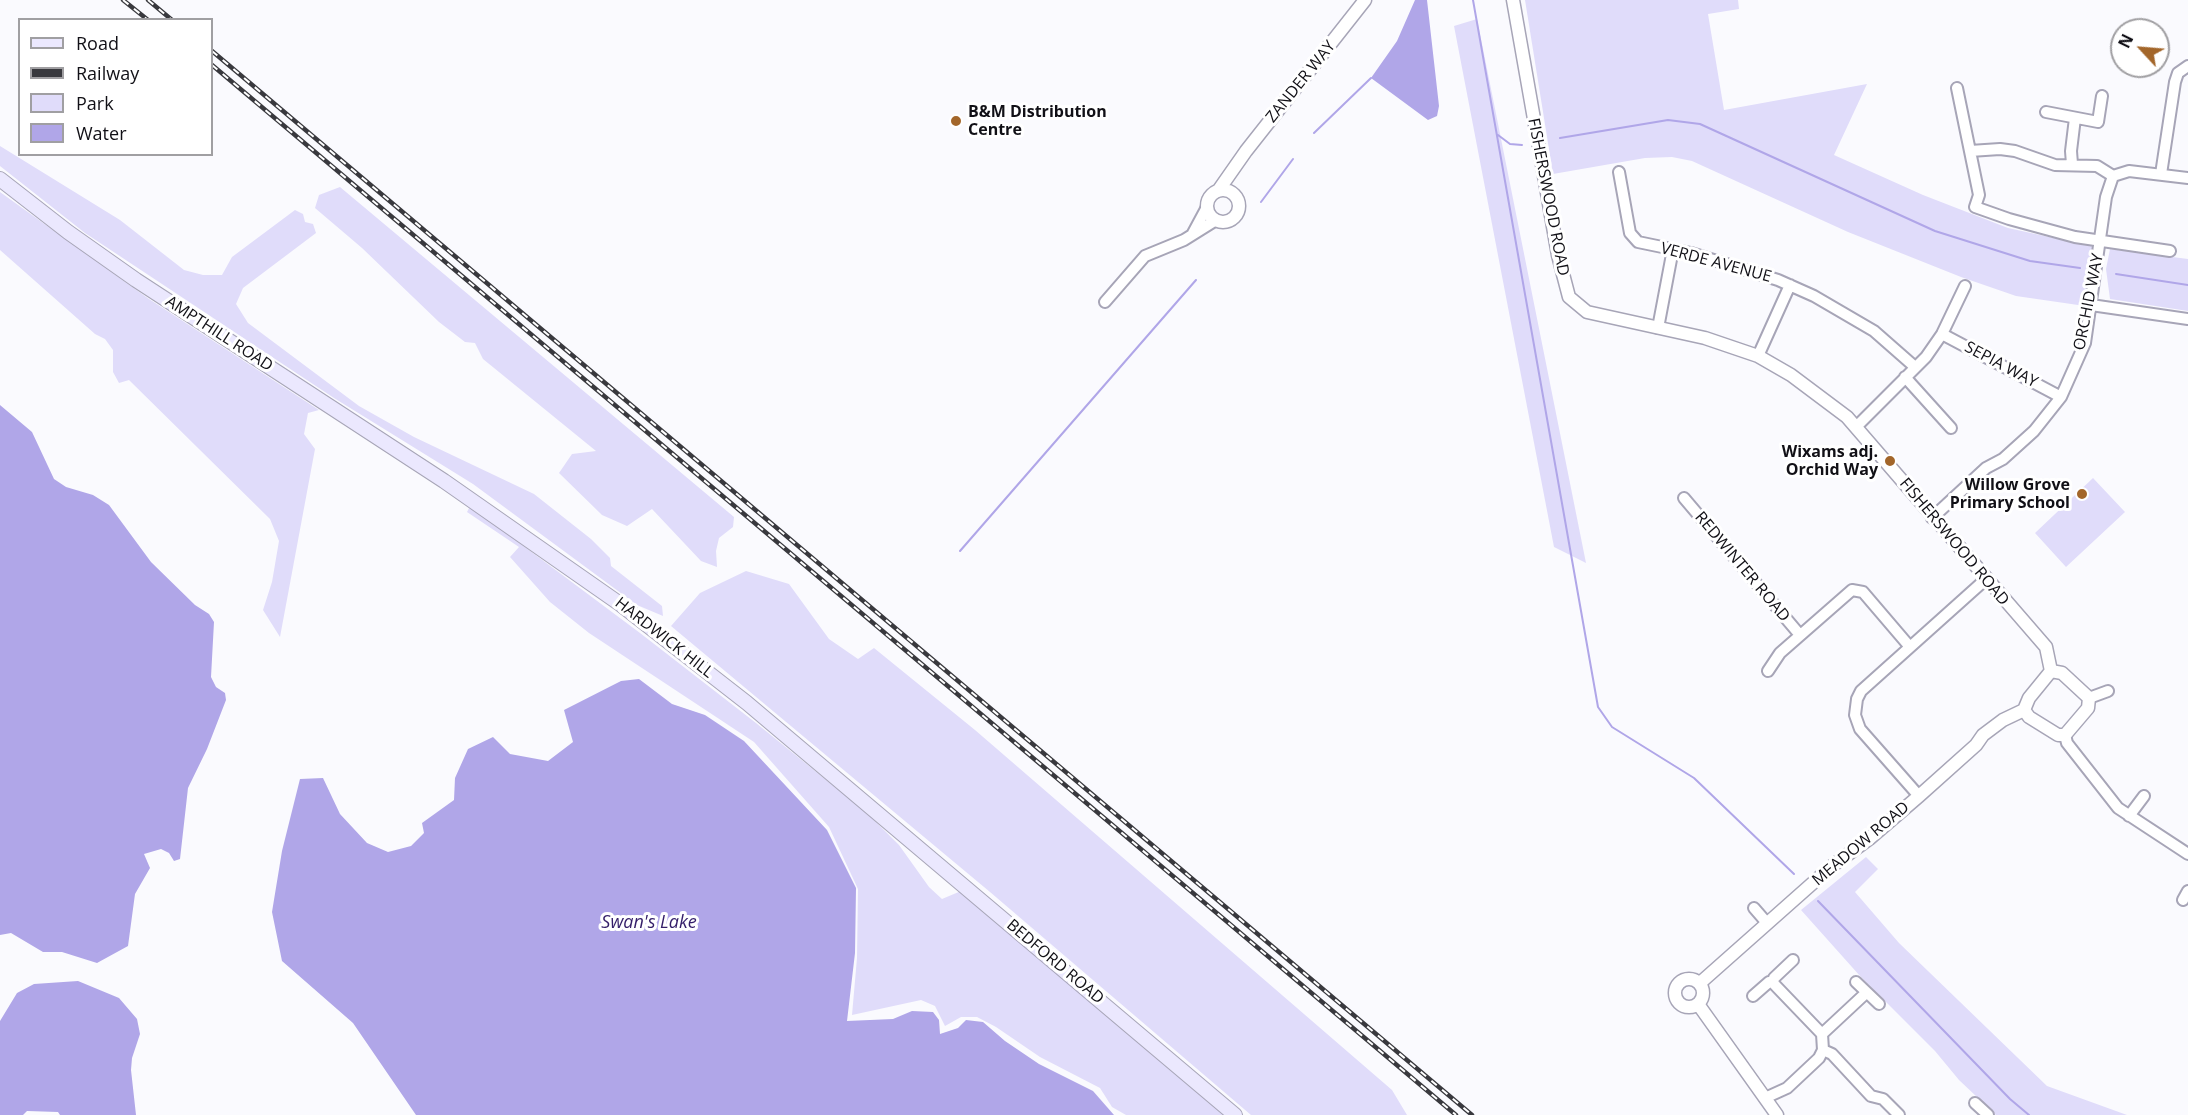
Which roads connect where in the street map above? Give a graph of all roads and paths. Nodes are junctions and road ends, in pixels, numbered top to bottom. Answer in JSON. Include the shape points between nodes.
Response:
{"nodes":[{"id":1,"x":1365,"y":0,"type":"edge"},
{"id":2,"x":1513,"y":0,"type":"edge"},
{"id":3,"x":2188,"y":66,"type":"edge"},
{"id":4,"x":1957,"y":88,"type":"dead end"},
{"id":5,"x":2102,"y":96,"type":"dead end"},
{"id":6,"x":2046,"y":112,"type":"dead end"},
{"id":7,"x":2075,"y":118,"type":"junction"},
{"id":8,"x":1970,"y":151,"type":"junction"},
{"id":9,"x":2072,"y":164,"type":"junction"},
{"id":10,"x":1238,"y":165,"type":"junction"},
{"id":11,"x":1619,"y":172,"type":"dead end"},
{"id":12,"x":2161,"y":174,"type":"junction"},
{"id":13,"x":2114,"y":176,"type":"junction"},
{"id":14,"x":2188,"y":178,"type":"edge"},
{"id":15,"x":0,"y":179,"type":"edge"},
{"id":16,"x":1218,"y":191,"type":"junction"},
{"id":17,"x":1237,"y":196,"type":"junction"},
{"id":18,"x":1208,"y":207,"type":"junction"},
{"id":19,"x":1216,"y":220,"type":"junction"},
{"id":20,"x":1193,"y":234,"type":"junction"},
{"id":21,"x":2100,"y":241,"type":"junction"},
{"id":22,"x":1672,"y":249,"type":"junction"},
{"id":23,"x":2170,"y":250,"type":"dead end"},
{"id":24,"x":1790,"y":285,"type":"junction"},
{"id":25,"x":1965,"y":286,"type":"dead end"},
{"id":26,"x":1105,"y":302,"type":"dead end"},
{"id":27,"x":2091,"y":305,"type":"junction"},
{"id":28,"x":2188,"y":319,"type":"edge"},
{"id":29,"x":1658,"y":328,"type":"junction"},
{"id":30,"x":1942,"y":334,"type":"junction"},
{"id":31,"x":1758,"y":356,"type":"junction"},
{"id":32,"x":1915,"y":367,"type":"junction"},
{"id":33,"x":1905,"y":377,"type":"junction"},
{"id":34,"x":2061,"y":397,"type":"junction"},
{"id":35,"x":1856,"y":427,"type":"junction"},
{"id":36,"x":1951,"y":428,"type":"dead end"},
{"id":37,"x":444,"y":481,"type":"joint"},
{"id":38,"x":1684,"y":498,"type":"dead end"},
{"id":39,"x":1932,"y":518,"type":"junction"},
{"id":40,"x":1986,"y":579,"type":"junction"},
{"id":41,"x":1800,"y":635,"type":"junction"},
{"id":42,"x":1909,"y":647,"type":"junction"},
{"id":43,"x":1768,"y":670,"type":"dead end"},
{"id":44,"x":2051,"y":671,"type":"junction"},
{"id":45,"x":2108,"y":691,"type":"dead end"},
{"id":46,"x":2089,"y":698,"type":"junction"},
{"id":47,"x":2024,"y":710,"type":"junction"},
{"id":48,"x":2065,"y":735,"type":"junction"},
{"id":49,"x":1915,"y":791,"type":"junction"},
{"id":50,"x":2144,"y":795,"type":"dead end"},
{"id":51,"x":875,"y":810,"type":"joint"},
{"id":52,"x":2129,"y":816,"type":"junction"},
{"id":53,"x":2188,"y":854,"type":"edge"},
{"id":54,"x":1754,"y":908,"type":"dead end"},
{"id":55,"x":1767,"y":923,"type":"junction"},
{"id":56,"x":1793,"y":960,"type":"dead end"},
{"id":57,"x":1856,"y":982,"type":"dead end"},
{"id":58,"x":1700,"y":983,"type":"junction"},
{"id":59,"x":1773,"y":983,"type":"junction"},
{"id":60,"x":1866,"y":993,"type":"junction"},
{"id":61,"x":1753,"y":996,"type":"dead end"},
{"id":62,"x":1698,"y":1004,"type":"junction"},
{"id":63,"x":1879,"y":1004,"type":"dead end"},
{"id":64,"x":1822,"y":1034,"type":"junction"},
{"id":65,"x":1822,"y":1050,"type":"junction"},
{"id":66,"x":1764,"y":1098,"type":"junction"},
{"id":67,"x":1975,"y":1103,"type":"dead end"},
{"id":68,"x":1235,"y":1115,"type":"edge"},
{"id":69,"x":1777,"y":1115,"type":"edge"},
{"id":70,"x":1899,"y":1115,"type":"edge"},
{"id":71,"x":1988,"y":1115,"type":"edge"}],
"edges":[{"from":1,"to":10,"type":"street","name":"ZANDER WAY"},
{"from":2,"to":29,"type":"street","name":"FISHERSWOOD ROAD","via":[[1558,255],[1569,297],[1587,312]]},
{"from":3,"to":12,"type":"street","via":[[2178,73],[2175,82]]},
{"from":4,"to":8,"type":"street"},
{"from":5,"to":7,"type":"street","via":[[2098,122]]},
{"from":6,"to":7,"type":"street"},
{"from":7,"to":9,"type":"street"},
{"from":8,"to":9,"type":"street","via":[[2000,149],[2055,165]]},
{"from":8,"to":21,"type":"street","name":"ORCHID WAY","via":[[1979,195],[1976,207]]},
{"from":9,"to":13,"type":"street","via":[[2097,166]]},
{"from":10,"to":16,"type":"street","name":"ZANDER WAY"},
{"from":10,"to":17,"type":"street"},
{"from":11,"to":22,"type":"street","name":"VERDE AVENUE","via":[[1630,233],[1638,242]]},
{"from":12,"to":13,"type":"street","via":[[2129,171]]},
{"from":12,"to":14,"type":"street"},
{"from":13,"to":21,"type":"street","name":"ORCHID WAY","via":[[2106,197]]},
{"from":15,"to":37,"type":"main road","name":"AMPTHILL ROAD","via":[[136,280]]},
{"from":16,"to":17,"type":"street"},
{"from":16,"to":18,"type":"street","via":[[1210,197]]},
{"from":17,"to":19,"type":"street","via":[[1239,207],[1235,216],[1226,222]]},
{"from":18,"to":19,"type":"street"},
{"from":18,"to":20,"type":"street"},
{"from":19,"to":20,"type":"street"},
{"from":20,"to":26,"type":"street","via":[[1144,256]]},
{"from":21,"to":23,"type":"street"},
{"from":21,"to":27,"type":"street","name":"ORCHID WAY"},
{"from":22,"to":24,"type":"street","name":"VERDE AVENUE","via":[[1765,274]]},
{"from":22,"to":29,"type":"street"},
{"from":24,"to":31,"type":"street"},
{"from":24,"to":32,"type":"street","name":"VERDE AVENUE","via":[[1874,331]]},
{"from":25,"to":30,"type":"street"},
{"from":27,"to":28,"type":"street"},
{"from":27,"to":34,"type":"street","name":"ORCHID WAY","via":[[2085,343]]},
{"from":29,"to":31,"type":"street","name":"FISHERSWOOD ROAD","via":[[1705,338]]},
{"from":30,"to":32,"type":"street"},
{"from":30,"to":34,"type":"street","name":"SEPIA WAY"},
{"from":31,"to":35,"type":"street","name":"FISHERSWOOD ROAD","via":[[1791,375]]},
{"from":32,"to":33,"type":"street"},
{"from":33,"to":35,"type":"street"},
{"from":33,"to":36,"type":"street"},
{"from":34,"to":39,"type":"street","name":"ORCHID WAY","via":[[2027,437],[2003,459],[1986,468]]},
{"from":35,"to":39,"type":"street","name":"FISHERSWOOD ROAD"},
{"from":37,"to":51,"type":"main road","name":"HARDWICK HILL","via":[[630,611]]},
{"from":38,"to":41,"type":"street","name":"REDWINTER ROAD"},
{"from":39,"to":40,"type":"street","name":"FISHERSWOOD ROAD"},
{"from":40,"to":42,"type":"street"},
{"from":40,"to":44,"type":"street","name":"FISHERSWOOD ROAD","via":[[2046,647]]},
{"from":41,"to":42,"type":"street","via":[[1852,590],[1863,592]]},
{"from":41,"to":43,"type":"street","via":[[1780,652]]},
{"from":42,"to":49,"type":"street","via":[[1861,691],[1855,715],[1860,729]]},
{"from":44,"to":46,"type":"street","via":[[2062,673]]},
{"from":44,"to":47,"type":"street"},
{"from":45,"to":46,"type":"street"},
{"from":46,"to":48,"type":"street","via":[[2088,708]]},
{"from":47,"to":48,"type":"street","via":[[2058,735]]},
{"from":47,"to":49,"type":"street","name":"MEADOW ROAD","via":[[2003,720]]},
{"from":48,"to":52,"type":"street","via":[[2067,743],[2111,799]]},
{"from":49,"to":55,"type":"street","name":"MEADOW ROAD"},
{"from":50,"to":52,"type":"street"},
{"from":51,"to":68,"type":"main road","name":"BEDFORD ROAD"},
{"from":52,"to":53,"type":"street"},
{"from":54,"to":55,"type":"street"},
{"from":55,"to":58,"type":"street","name":"MEADOW ROAD"},
{"from":56,"to":59,"type":"street"},
{"from":57,"to":60,"type":"street"},
{"from":58,"to":62,"type":"street","via":[[1704,992]]},
{"from":58,"to":62,"type":"street","via":[[1684,979],[1675,991],[1683,1006]]},
{"from":59,"to":61,"type":"street","via":[[1769,982]]},
{"from":59,"to":64,"type":"street"},
{"from":60,"to":63,"type":"street"},
{"from":60,"to":64,"type":"street"},
{"from":62,"to":66,"type":"street"},
{"from":64,"to":65,"type":"street"},
{"from":65,"to":66,"type":"street","via":[[1819,1058],[1787,1088]]},
{"from":65,"to":70,"type":"street","via":[[1832,1054],[1872,1096],[1883,1099]]},
{"from":66,"to":69,"type":"street"},
{"from":67,"to":71,"type":"street"}]}
